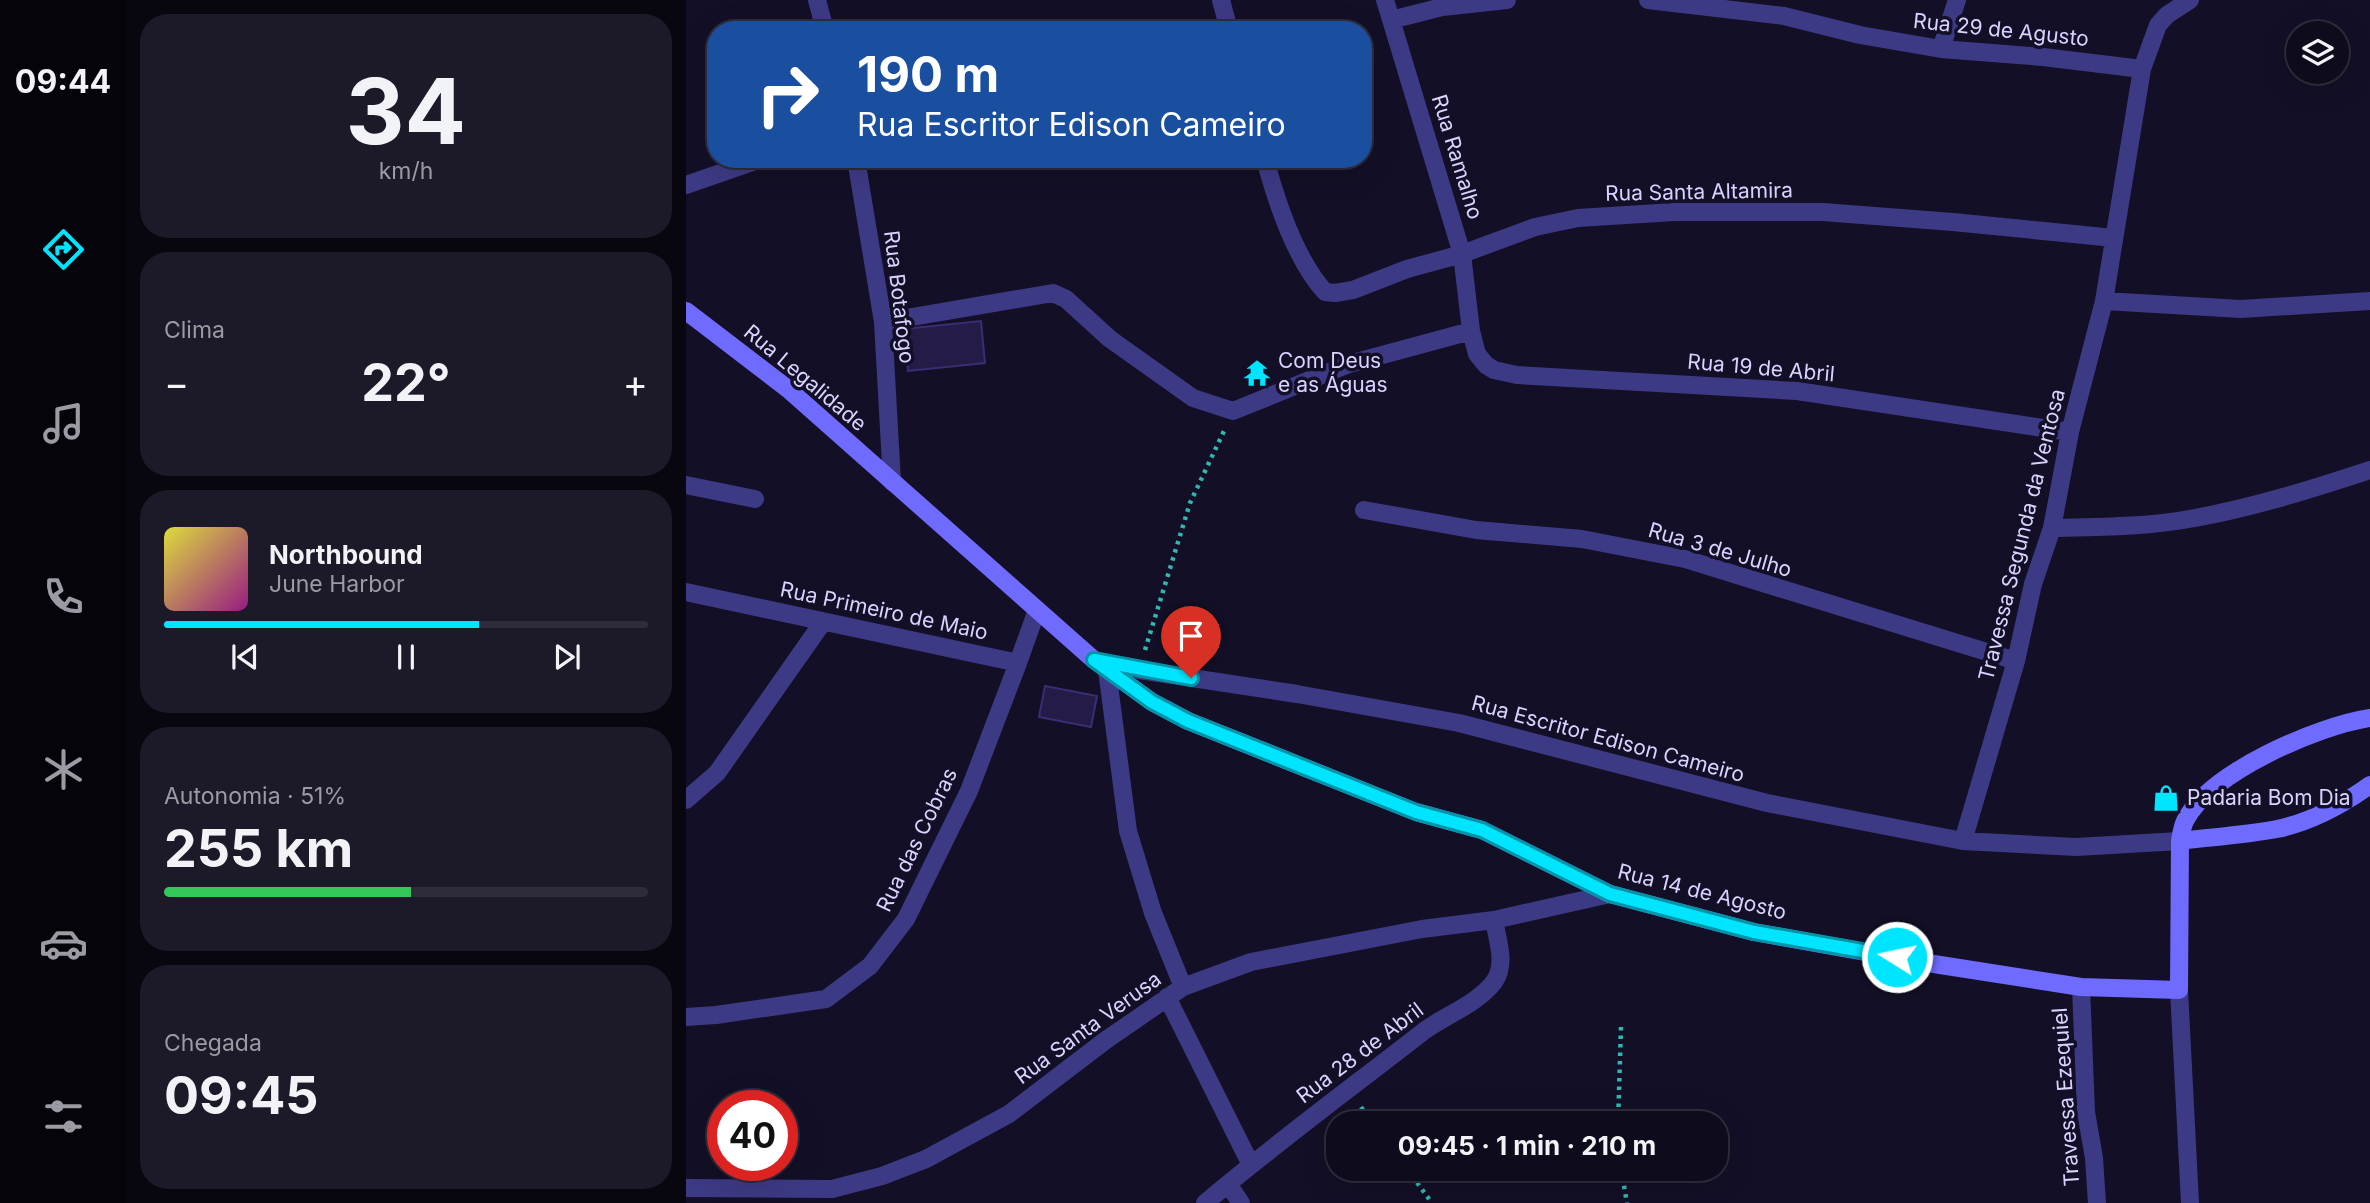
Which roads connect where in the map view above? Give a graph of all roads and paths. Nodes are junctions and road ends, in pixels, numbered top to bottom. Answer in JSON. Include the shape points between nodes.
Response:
{"nodes":[{"id":1,"x":817,"y":0,"type":"edge"},
{"id":2,"x":1221,"y":0,"type":"edge"},
{"id":3,"x":1385,"y":0,"type":"edge"},
{"id":4,"x":1507,"y":0,"type":"edge"},
{"id":5,"x":1648,"y":0,"type":"edge"},
{"id":6,"x":1957,"y":0,"type":"edge"},
{"id":7,"x":2190,"y":0,"type":"edge"},
{"id":8,"x":1784,"y":8,"type":"edge"},
{"id":9,"x":1391,"y":20,"type":"junction"},
{"id":10,"x":823,"y":21,"type":"edge"},
{"id":11,"x":1227,"y":21,"type":"edge"},
{"id":12,"x":1941,"y":49,"type":"junction"},
{"id":13,"x":2142,"y":69,"type":"junction"},
{"id":14,"x":735,"y":168,"type":"edge"},
{"id":15,"x":857,"y":168,"type":"edge"},
{"id":16,"x":1267,"y":168,"type":"edge"},
{"id":17,"x":686,"y":185,"type":"edge"},
{"id":18,"x":2114,"y":238,"type":"junction"},
{"id":19,"x":1462,"y":254,"type":"junction"},
{"id":20,"x":2104,"y":301,"type":"junction"},
{"id":21,"x":2370,"y":301,"type":"edge"},
{"id":22,"x":686,"y":311,"type":"edge"},
{"id":23,"x":883,"y":322,"type":"junction"},
{"id":24,"x":1471,"y":331,"type":"junction"},
{"id":25,"x":1233,"y":411,"type":"junction"},
{"id":26,"x":2070,"y":432,"type":"junction"},
{"id":27,"x":2370,"y":470,"type":"edge"},
{"id":28,"x":892,"y":482,"type":"junction"},
{"id":29,"x":686,"y":485,"type":"edge"},
{"id":30,"x":755,"y":499,"type":"dead end"},
{"id":31,"x":1364,"y":510,"type":"dead end"},
{"id":32,"x":2052,"y":528,"type":"junction"},
{"id":33,"x":686,"y":592,"type":"edge"},
{"id":34,"x":1037,"y":610,"type":"junction"},
{"id":35,"x":823,"y":622,"type":"junction"},
{"id":36,"x":2016,"y":661,"type":"junction"},
{"id":37,"x":1018,"y":663,"type":"junction"},
{"id":38,"x":1100,"y":665,"type":"junction"},
{"id":39,"x":1139,"y":670,"type":"junction"},
{"id":40,"x":2370,"y":718,"type":"edge"},
{"id":41,"x":2370,"y":785,"type":"edge"},
{"id":42,"x":686,"y":800,"type":"edge"},
{"id":43,"x":1963,"y":841,"type":"junction"},
{"id":44,"x":2180,"y":841,"type":"junction"},
{"id":45,"x":1610,"y":894,"type":"junction"},
{"id":46,"x":1494,"y":920,"type":"junction"},
{"id":47,"x":2081,"y":987,"type":"junction"},
{"id":48,"x":2179,"y":990,"type":"junction"},
{"id":49,"x":1175,"y":992,"type":"junction"},
{"id":50,"x":686,"y":1017,"type":"edge"},
{"id":51,"x":1621,"y":1027,"type":"dead end"},
{"id":52,"x":1618,"y":1111,"type":"edge"},
{"id":53,"x":1251,"y":1165,"type":"junction"},
{"id":54,"x":1415,"y":1181,"type":"edge"},
{"id":55,"x":1623,"y":1181,"type":"edge"},
{"id":56,"x":1228,"y":1184,"type":"junction"},
{"id":57,"x":686,"y":1188,"type":"edge"},
{"id":58,"x":1205,"y":1203,"type":"edge"},
{"id":59,"x":1241,"y":1203,"type":"edge"},
{"id":60,"x":1432,"y":1203,"type":"edge"},
{"id":61,"x":1627,"y":1203,"type":"edge"},
{"id":62,"x":2097,"y":1203,"type":"edge"},
{"id":63,"x":2190,"y":1203,"type":"edge"}],
"edges":[{"from":1,"to":10,"type":"street"},
{"from":2,"to":11,"type":"street"},
{"from":3,"to":9,"type":"street","name":"Rua Ramalho"},
{"from":4,"to":9,"type":"street","via":[[1441,7]]},
{"from":5,"to":8,"type":"street","name":"Rua 29 de Agusto"},
{"from":6,"to":12,"type":"street"},
{"from":7,"to":13,"type":"street","name":"Travessa Segunda da Ventosa","via":[[2158,25]]},
{"from":8,"to":12,"type":"street","name":"Rua 29 de Agusto","via":[[1860,35]]},
{"from":9,"to":19,"type":"street","name":"Rua Ramalho"},
{"from":12,"to":13,"type":"street","name":"Rua 29 de Agusto"},
{"from":13,"to":18,"type":"street","name":"Travessa Segunda da Ventosa"},
{"from":14,"to":17,"type":"street"},
{"from":15,"to":23,"type":"street","name":"Rua Botafogo"},
{"from":16,"to":19,"type":"street","name":"Rua Santa Altamira","via":[[1307,269],[1325,292],[1353,290]]},
{"from":18,"to":19,"type":"street","name":"Rua Santa Altamira","via":[[1823,212],[1674,212],[1567,220]]},
{"from":18,"to":20,"type":"street","name":"Travessa Segunda da Ventosa"},
{"from":19,"to":24,"type":"street","name":"Rua Ramalho"},
{"from":20,"to":21,"type":"street","via":[[2241,309]]},
{"from":20,"to":26,"type":"street","name":"Travessa Segunda da Ventosa"},
{"from":22,"to":28,"type":"street","name":"Rua Legalidade","via":[[788,389]]},
{"from":23,"to":25,"type":"street","via":[[1053,293],[1193,398]]},
{"from":23,"to":28,"type":"street","name":"Rua Botafogo"},
{"from":24,"to":25,"type":"street","via":[[1349,364]]},
{"from":24,"to":26,"type":"street","name":"Rua 19 de Abril","via":[[1477,354],[1486,365],[1517,375],[1797,391]]},
{"from":25,"to":39,"type":"path","via":[[1190,503]]},
{"from":26,"to":32,"type":"street","name":"Travessa Segunda da Ventosa"},
{"from":27,"to":32,"type":"street","via":[[2286,497],[2193,519]]},
{"from":28,"to":34,"type":"street","name":"Rua Escritor Edison Cameiro"},
{"from":29,"to":30,"type":"street"},
{"from":31,"to":36,"type":"street","name":"Rua 3 de Julho","via":[[1476,530],[1582,539],[1685,559]]},
{"from":32,"to":36,"type":"street","name":"Travessa Segunda da Ventosa","via":[[2033,584]]},
{"from":33,"to":35,"type":"street","name":"Rua Primeiro de Maio"},
{"from":34,"to":37,"type":"street"},
{"from":34,"to":38,"type":"street","name":"Rua Escritor Edison Cameiro"},
{"from":35,"to":37,"type":"street","name":"Rua Primeiro de Maio"},
{"from":35,"to":42,"type":"street","via":[[718,773]]},
{"from":36,"to":43,"type":"street","name":"Travessa Segunda da Ventosa"},
{"from":37,"to":50,"type":"street","name":"Rua das Cobras","via":[[969,791],[906,919],[870,966],[826,999]]},
{"from":38,"to":39,"type":"street","name":"Rua Escritor Edison Cameiro"},
{"from":38,"to":45,"type":"street","name":"Rua 14 de Agosto","via":[[1188,721],[1416,812],[1482,830]]},
{"from":38,"to":49,"type":"street","via":[[1128,831]]},
{"from":39,"to":43,"type":"street","name":"Rua Escritor Edison Cameiro","via":[[1459,723],[1767,803]]},
{"from":40,"to":44,"type":"street","via":[[2314,733],[2227,778],[2192,811]]},
{"from":41,"to":44,"type":"street","name":"Rua Escritor Edison Cameiro","via":[[2320,815],[2278,829]]},
{"from":43,"to":44,"type":"street","name":"Rua Escritor Edison Cameiro","via":[[2076,846]]},
{"from":44,"to":48,"type":"street"},
{"from":45,"to":46,"type":"street","name":"Rua Santa Verusa"},
{"from":45,"to":47,"type":"street","name":"Rua 14 de Agosto","via":[[1754,932]]},
{"from":46,"to":49,"type":"street","name":"Rua Santa Verusa","via":[[1251,962]]},
{"from":46,"to":53,"type":"street","name":"Rua 28 de Abril","via":[[1501,959],[1493,982]]},
{"from":47,"to":48,"type":"street","name":"Rua 14 de Agosto"},
{"from":47,"to":62,"type":"street","name":"Travessa Ezequiel","via":[[2086,1112]]},
{"from":48,"to":63,"type":"street"},
{"from":49,"to":53,"type":"street"},
{"from":49,"to":57,"type":"street","name":"Rua Santa Verusa","via":[[1009,1114],[926,1159],[832,1189]]},
{"from":51,"to":52,"type":"path"},
{"from":53,"to":56,"type":"street","name":"Rua 28 de Abril"},
{"from":54,"to":60,"type":"path"},
{"from":55,"to":61,"type":"path"},
{"from":56,"to":58,"type":"street","name":"Rua 28 de Abril"},
{"from":56,"to":59,"type":"street"}]}
